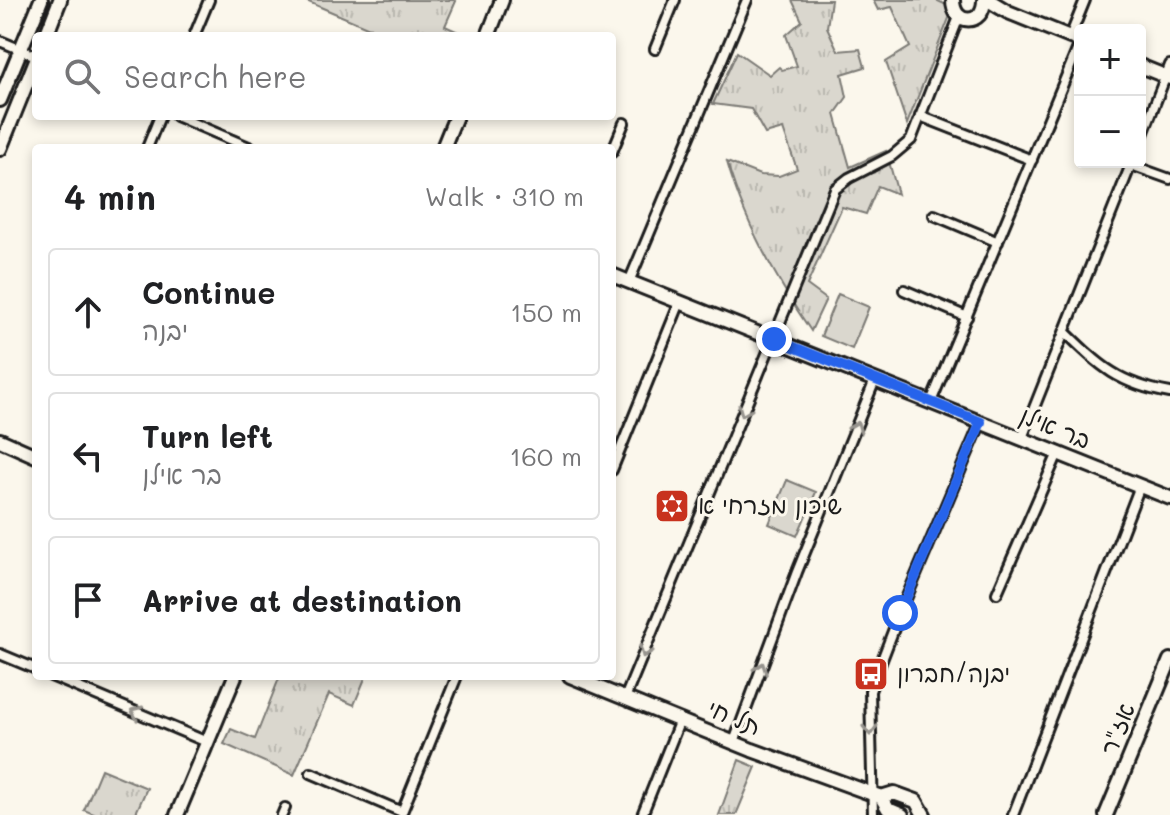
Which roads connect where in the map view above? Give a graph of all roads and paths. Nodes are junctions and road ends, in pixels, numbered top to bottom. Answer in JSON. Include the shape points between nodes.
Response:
{"nodes":[{"id":1,"x":41,"y":0,"type":"edge"},
{"id":2,"x":60,"y":0,"type":"edge"},
{"id":3,"x":209,"y":0,"type":"edge"},
{"id":4,"x":502,"y":0,"type":"edge"},
{"id":5,"x":675,"y":0,"type":"edge"},
{"id":6,"x":747,"y":0,"type":"edge"},
{"id":7,"x":986,"y":0,"type":"edge"},
{"id":8,"x":1085,"y":0,"type":"edge"},
{"id":9,"x":951,"y":1,"type":"edge"},
{"id":10,"x":1008,"y":12,"type":"junction"},
{"id":11,"x":981,"y":14,"type":"junction"},
{"id":12,"x":959,"y":17,"type":"junction"},
{"id":13,"x":1080,"y":24,"type":"edge"},
{"id":14,"x":48,"y":32,"type":"edge"},
{"id":15,"x":196,"y":32,"type":"edge"},
{"id":16,"x":490,"y":32,"type":"edge"},
{"id":17,"x":1074,"y":40,"type":"edge"},
{"id":18,"x":0,"y":41,"type":"edge"},
{"id":19,"x":655,"y":49,"type":"dead end"},
{"id":20,"x":1074,"y":49,"type":"edge"},
{"id":21,"x":21,"y":50,"type":"junction"},
{"id":22,"x":32,"y":56,"type":"edge"},
{"id":23,"x":1146,"y":67,"type":"edge"},
{"id":24,"x":32,"y":68,"type":"edge"},
{"id":25,"x":1169,"y":73,"type":"edge"},
{"id":26,"x":0,"y":100,"type":"edge"},
{"id":27,"x":920,"y":116,"type":"junction"},
{"id":28,"x":158,"y":120,"type":"edge"},
{"id":29,"x":185,"y":120,"type":"edge"},
{"id":30,"x":454,"y":120,"type":"edge"},
{"id":31,"x":624,"y":123,"type":"dead end"},
{"id":32,"x":1146,"y":128,"type":"edge"},
{"id":33,"x":149,"y":144,"type":"edge"},
{"id":34,"x":242,"y":144,"type":"edge"},
{"id":35,"x":445,"y":144,"type":"edge"},
{"id":36,"x":615,"y":144,"type":"edge"},
{"id":37,"x":0,"y":149,"type":"edge"},
{"id":38,"x":1032,"y":160,"type":"junction"},
{"id":39,"x":1130,"y":168,"type":"edge"},
{"id":40,"x":1144,"y":168,"type":"edge"},
{"id":41,"x":1170,"y":179,"type":"edge"},
{"id":42,"x":934,"y":215,"type":"dead end"},
{"id":43,"x":998,"y":242,"type":"junction"},
{"id":44,"x":616,"y":277,"type":"edge"},
{"id":45,"x":629,"y":282,"type":"junction"},
{"id":46,"x":904,"y":290,"type":"dead end"},
{"id":47,"x":680,"y":302,"type":"junction"},
{"id":48,"x":967,"y":317,"type":"junction"},
{"id":49,"x":1065,"y":332,"type":"junction"},
{"id":50,"x":774,"y":339,"type":"junction"},
{"id":51,"x":875,"y":380,"type":"junction"},
{"id":52,"x":1170,"y":393,"type":"edge"},
{"id":53,"x":931,"y":402,"type":"junction"},
{"id":54,"x":981,"y":422,"type":"junction"},
{"id":55,"x":1022,"y":438,"type":"junction"},
{"id":56,"x":0,"y":440,"type":"edge"},
{"id":57,"x":1058,"y":453,"type":"junction"},
{"id":58,"x":32,"y":454,"type":"edge"},
{"id":59,"x":616,"y":460,"type":"edge"},
{"id":60,"x":1140,"y":486,"type":"junction"},
{"id":61,"x":1168,"y":493,"type":"edge"},
{"id":62,"x":997,"y":593,"type":"dead end"},
{"id":63,"x":0,"y":654,"type":"edge"},
{"id":64,"x":1170,"y":660,"type":"edge"},
{"id":65,"x":32,"y":667,"type":"edge"},
{"id":66,"x":60,"y":680,"type":"edge"},
{"id":67,"x":233,"y":680,"type":"edge"},
{"id":68,"x":455,"y":680,"type":"edge"},
{"id":69,"x":580,"y":680,"type":"edge"},
{"id":70,"x":1166,"y":680,"type":"edge"},
{"id":71,"x":625,"y":698,"type":"junction"},
{"id":72,"x":680,"y":720,"type":"junction"},
{"id":73,"x":207,"y":742,"type":"junction"},
{"id":74,"x":734,"y":742,"type":"junction"},
{"id":75,"x":311,"y":773,"type":"dead end"},
{"id":76,"x":877,"y":796,"type":"junction"},
{"id":77,"x":177,"y":815,"type":"edge"},
{"id":78,"x":642,"y":815,"type":"edge"},
{"id":79,"x":873,"y":815,"type":"edge"},
{"id":80,"x":902,"y":815,"type":"edge"},
{"id":81,"x":924,"y":815,"type":"edge"},
{"id":82,"x":1013,"y":815,"type":"edge"},
{"id":83,"x":1106,"y":815,"type":"edge"}],
"edges":[{"from":1,"to":21,"type":"street"},
{"from":2,"to":14,"type":"street"},
{"from":3,"to":15,"type":"street"},
{"from":4,"to":16,"type":"street"},
{"from":5,"to":19,"type":"street"},
{"from":6,"to":45,"type":"street"},
{"from":7,"to":10,"type":"street"},
{"from":7,"to":11,"type":"street"},
{"from":8,"to":13,"type":"street"},
{"from":9,"to":12,"type":"street"},
{"from":10,"to":11,"type":"street"},
{"from":10,"to":17,"type":"street"},
{"from":11,"to":12,"type":"street","via":[[968,20]]},
{"from":12,"to":27,"type":"street"},
{"from":18,"to":21,"type":"street"},
{"from":20,"to":38,"type":"street"},
{"from":21,"to":22,"type":"street"},
{"from":21,"to":26,"type":"street"},
{"from":23,"to":25,"type":"street"},
{"from":24,"to":37,"type":"street"},
{"from":25,"to":32,"type":"street"},
{"from":27,"to":38,"type":"street"},
{"from":27,"to":50,"type":"street","via":[[911,140],[835,189]]},
{"from":28,"to":33,"type":"street"},
{"from":29,"to":34,"type":"street"},
{"from":30,"to":35,"type":"street"},
{"from":31,"to":36,"type":"street"},
{"from":38,"to":43,"type":"street"},
{"from":39,"to":49,"type":"street"},
{"from":40,"to":41,"type":"street"},
{"from":42,"to":43,"type":"street"},
{"from":43,"to":48,"type":"street"},
{"from":44,"to":45,"type":"street","name":"בר אילן"},
{"from":45,"to":47,"type":"street","name":"בר אילן"},
{"from":46,"to":48,"type":"street"},
{"from":47,"to":50,"type":"street","name":"בר אילן"},
{"from":47,"to":59,"type":"street"},
{"from":48,"to":53,"type":"street"},
{"from":49,"to":52,"type":"street","via":[[1113,375]]},
{"from":49,"to":55,"type":"street"},
{"from":50,"to":51,"type":"street","name":"בר אילן"},
{"from":50,"to":71,"type":"street","one_way":true},
{"from":51,"to":53,"type":"street","name":"בר אילן"},
{"from":74,"to":51,"type":"street","one_way":true},
{"from":53,"to":54,"type":"street","name":"בר אילן"},
{"from":54,"to":55,"type":"street","name":"בר אילן"},
{"from":54,"to":76,"type":"street","one_way":true,"via":[[870,691]]},
{"from":55,"to":57,"type":"street","name":"בר אילן"},
{"from":56,"to":58,"type":"street"},
{"from":57,"to":60,"type":"street","name":"בר אילן"},
{"from":57,"to":62,"type":"street"},
{"from":60,"to":61,"type":"street","name":"בר אילן"},
{"from":60,"to":82,"type":"street"},
{"from":63,"to":65,"type":"street"},
{"from":64,"to":70,"type":"street","name":"אז\"ר"},
{"from":73,"to":66,"type":"street","one_way":true},
{"from":67,"to":73,"type":"street"},
{"from":68,"to":75,"type":"street","via":[[402,812]]},
{"from":69,"to":71,"type":"street","name":"תל חי"},
{"from":70,"to":83,"type":"street","name":"אז\"ר"},
{"from":71,"to":72,"type":"street","name":"תל חי"},
{"from":72,"to":74,"type":"street","name":"תל חי"},
{"from":72,"to":78,"type":"street"},
{"from":73,"to":77,"type":"street"},
{"from":74,"to":76,"type":"street","name":"תל חי"},
{"from":76,"to":79,"type":"street"},
{"from":76,"to":80,"type":"street","name":"תל חי"},
{"from":76,"to":81,"type":"street","name":"תל חי","via":[[894,793],[916,801]]}]}
